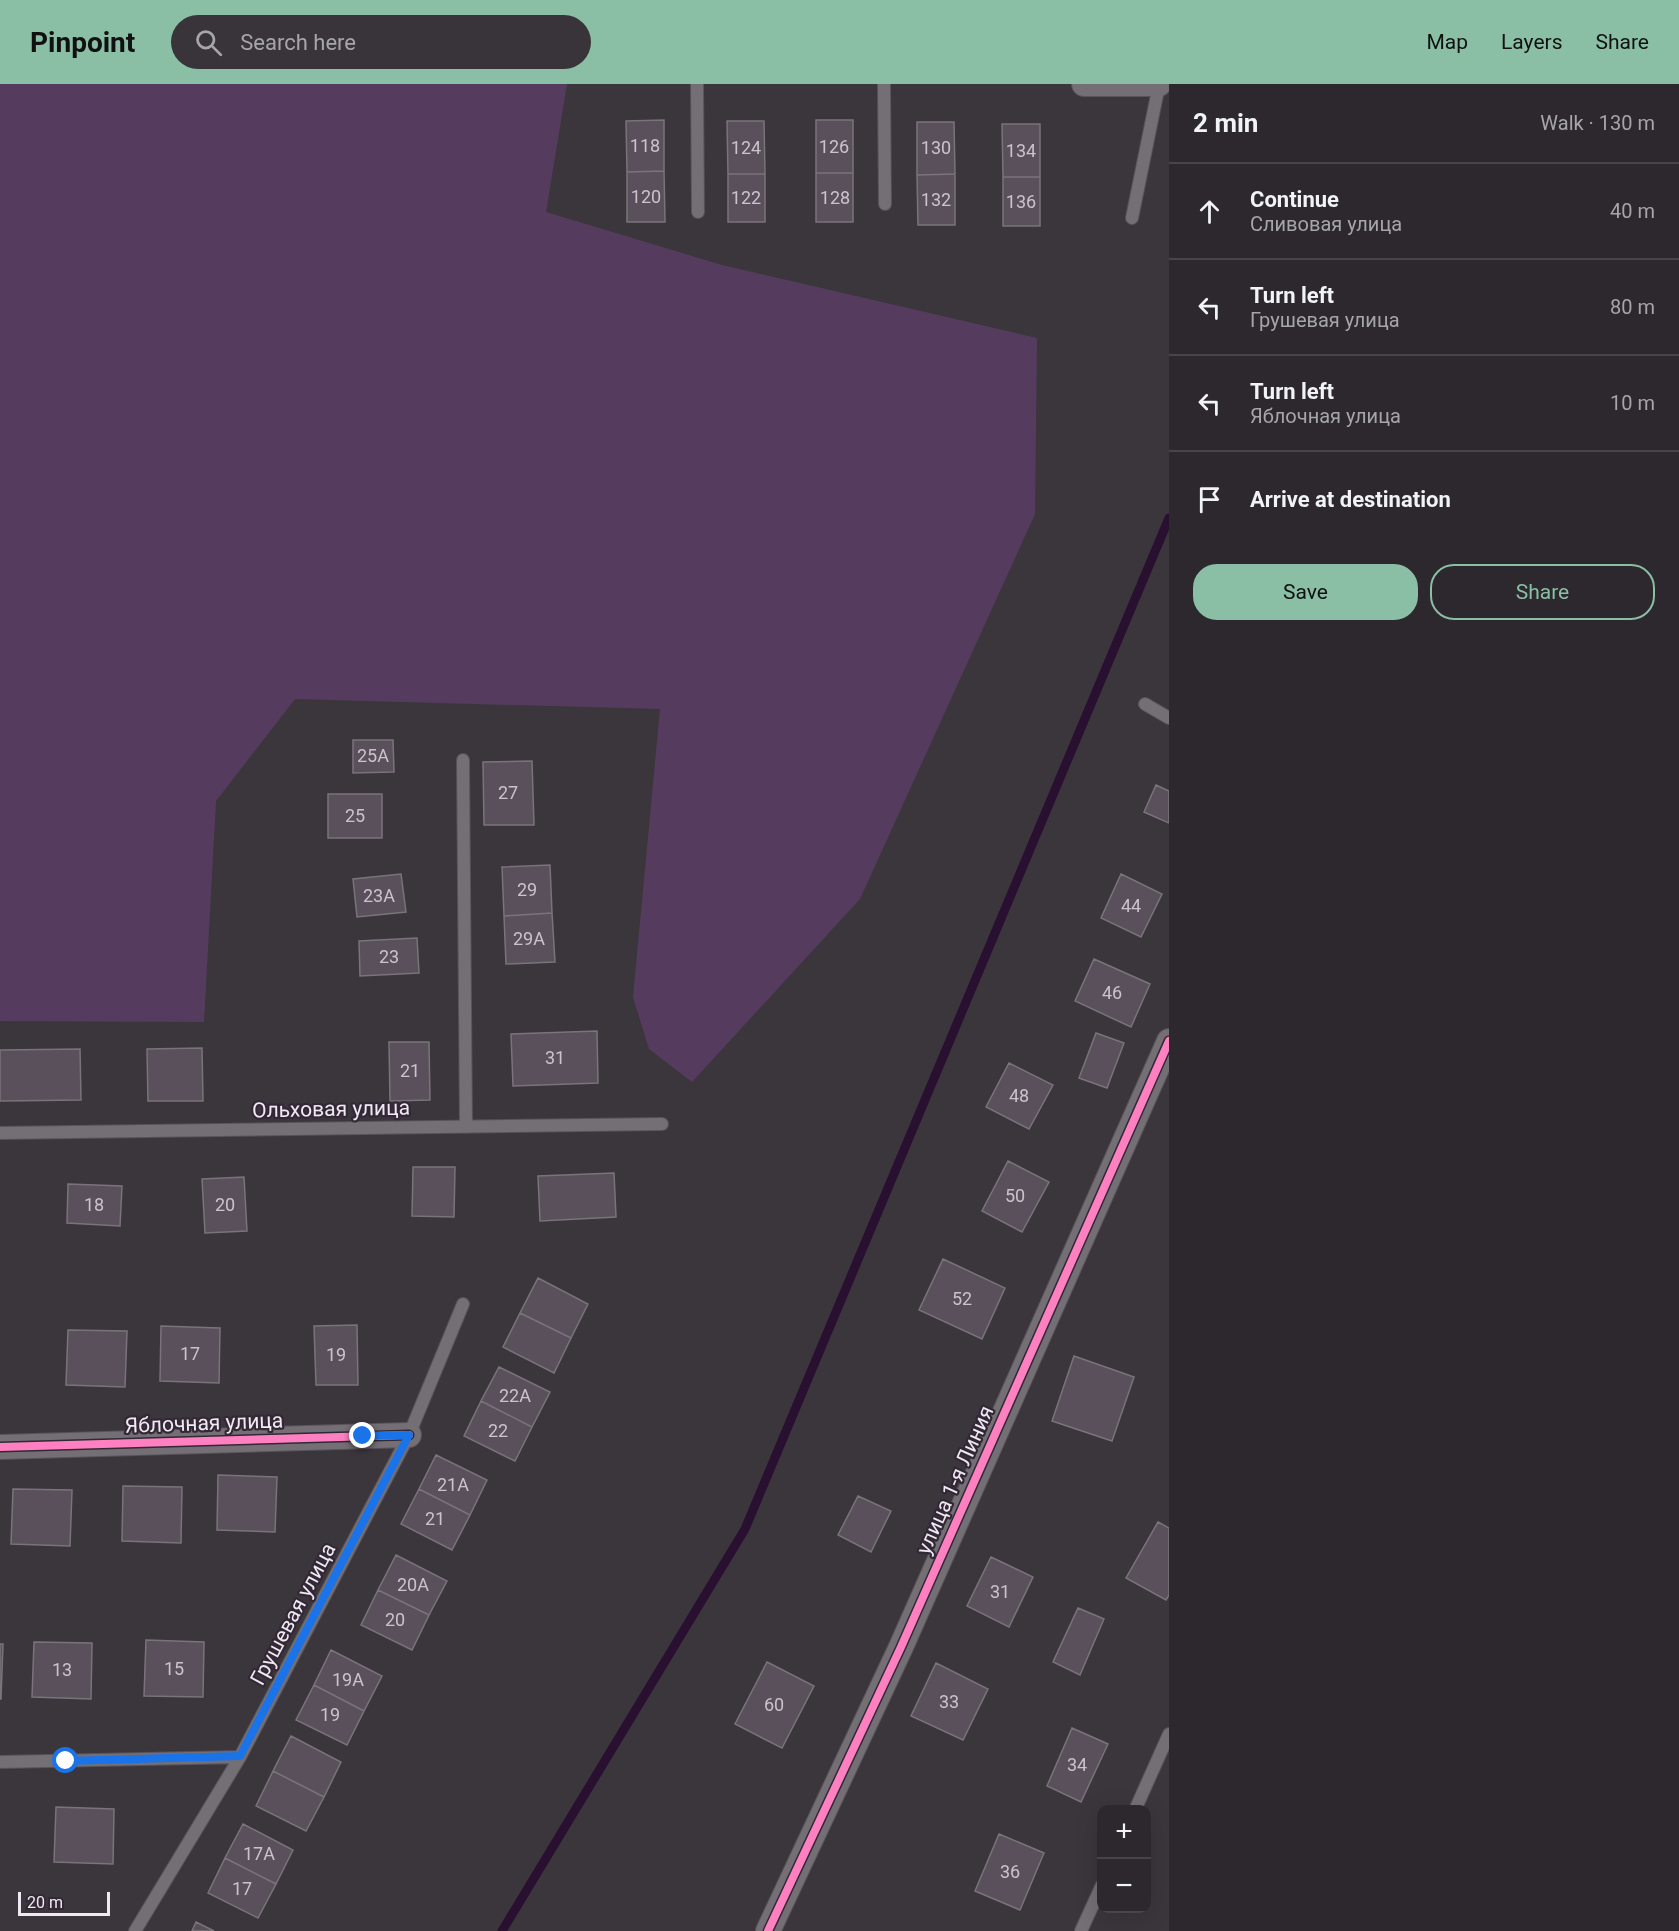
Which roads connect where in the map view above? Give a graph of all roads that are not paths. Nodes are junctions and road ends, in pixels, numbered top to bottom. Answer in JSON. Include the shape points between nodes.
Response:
{"nodes":[{"id":1,"x":697,"y":84,"type":"edge"},
{"id":2,"x":884,"y":84,"type":"edge"},
{"id":3,"x":1084,"y":84,"type":"edge"},
{"id":4,"x":1159,"y":85,"type":"edge"},
{"id":5,"x":885,"y":204,"type":"dead end"},
{"id":6,"x":698,"y":212,"type":"dead end"},
{"id":7,"x":1132,"y":218,"type":"dead end"},
{"id":8,"x":1145,"y":704,"type":"dead end"},
{"id":9,"x":1169,"y":718,"type":"edge"},
{"id":10,"x":463,"y":759,"type":"dead end"},
{"id":11,"x":1169,"y":1041,"type":"edge"},
{"id":12,"x":662,"y":1124,"type":"dead end"},
{"id":13,"x":466,"y":1127,"type":"junction"},
{"id":14,"x":0,"y":1133,"type":"edge"},
{"id":15,"x":463,"y":1304,"type":"dead end"},
{"id":16,"x":409,"y":1435,"type":"junction"},
{"id":17,"x":0,"y":1447,"type":"edge"},
{"id":18,"x":1169,"y":1734,"type":"edge"},
{"id":19,"x":240,"y":1756,"type":"junction"},
{"id":20,"x":0,"y":1762,"type":"edge"},
{"id":21,"x":1137,"y":1805,"type":"edge"},
{"id":22,"x":1097,"y":1894,"type":"edge"},
{"id":23,"x":135,"y":1931,"type":"edge"},
{"id":24,"x":768,"y":1931,"type":"edge"},
{"id":25,"x":1081,"y":1931,"type":"edge"}],
"edges":[{"from":1,"to":6,"type":"lane"},
{"from":2,"to":5,"type":"lane"},
{"from":3,"to":4,"type":"street"},
{"from":4,"to":7,"type":"lane"},
{"from":8,"to":9,"type":"lane"},
{"from":10,"to":13,"type":"lane"},
{"from":11,"to":24,"type":"street","name":"улица 1-я Линия","via":[[901,1647]]},
{"from":12,"to":13,"type":"lane","name":"Ольховая улица"},
{"from":13,"to":14,"type":"lane","name":"Ольховая улица"},
{"from":15,"to":16,"type":"lane","name":"Грушевая улица"},
{"from":16,"to":17,"type":"street","name":"Яблочная улица"},
{"from":16,"to":19,"type":"lane","name":"Грушевая улица"},
{"from":18,"to":21,"type":"lane"},
{"from":19,"to":20,"type":"lane"},
{"from":19,"to":23,"type":"lane","name":"Грушевая улица"},
{"from":22,"to":25,"type":"lane"}]}
